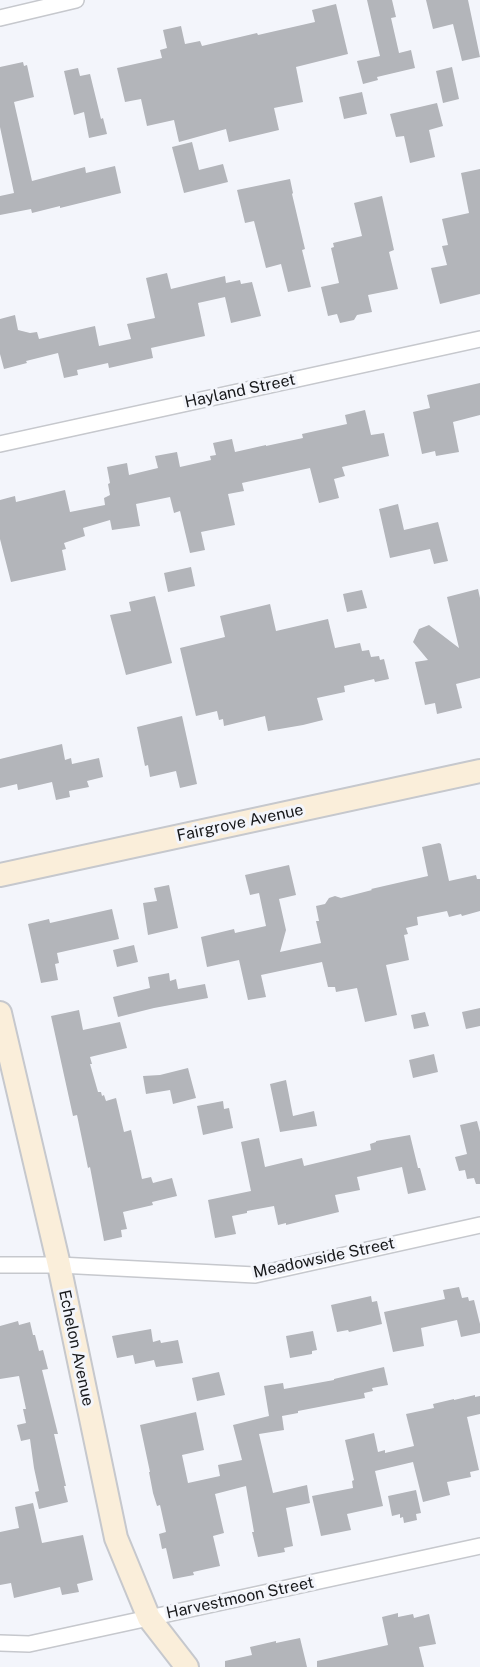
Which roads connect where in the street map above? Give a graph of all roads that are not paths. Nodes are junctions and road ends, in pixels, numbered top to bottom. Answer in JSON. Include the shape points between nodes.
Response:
{"nodes":[{"id":1,"x":76,"y":0,"type":"edge"},
{"id":2,"x":0,"y":18,"type":"edge"},
{"id":3,"x":480,"y":339,"type":"edge"},
{"id":4,"x":0,"y":444,"type":"edge"},
{"id":5,"x":480,"y":771,"type":"edge"},
{"id":6,"x":0,"y":875,"type":"edge"},
{"id":7,"x":0,"y":1013,"type":"edge"},
{"id":8,"x":480,"y":1225,"type":"edge"},
{"id":9,"x":59,"y":1264,"type":"junction"},
{"id":10,"x":0,"y":1265,"type":"edge"},
{"id":11,"x":480,"y":1546,"type":"edge"},
{"id":12,"x":149,"y":1618,"type":"junction"},
{"id":13,"x":0,"y":1644,"type":"edge"},
{"id":14,"x":187,"y":1667,"type":"edge"}],
"edges":[{"from":1,"to":2,"type":"street"},
{"from":3,"to":4,"type":"street","name":"Hayland Street"},
{"from":5,"to":6,"type":"street","name":"Fairgrove Avenue"},
{"from":7,"to":9,"type":"street","name":"Echelon Avenue"},
{"from":8,"to":9,"type":"street","name":"Meadowside Street","via":[[255,1275]]},
{"from":9,"to":10,"type":"street","name":"Meadowside Street"},
{"from":9,"to":12,"type":"street","name":"Echelon Avenue","via":[[116,1538]]},
{"from":11,"to":12,"type":"street","name":"Harvestmoon Street"},
{"from":12,"to":13,"type":"street","name":"Harvestmoon Street","via":[[29,1644]]},
{"from":12,"to":14,"type":"street","name":"Echelon Avenue"}]}
